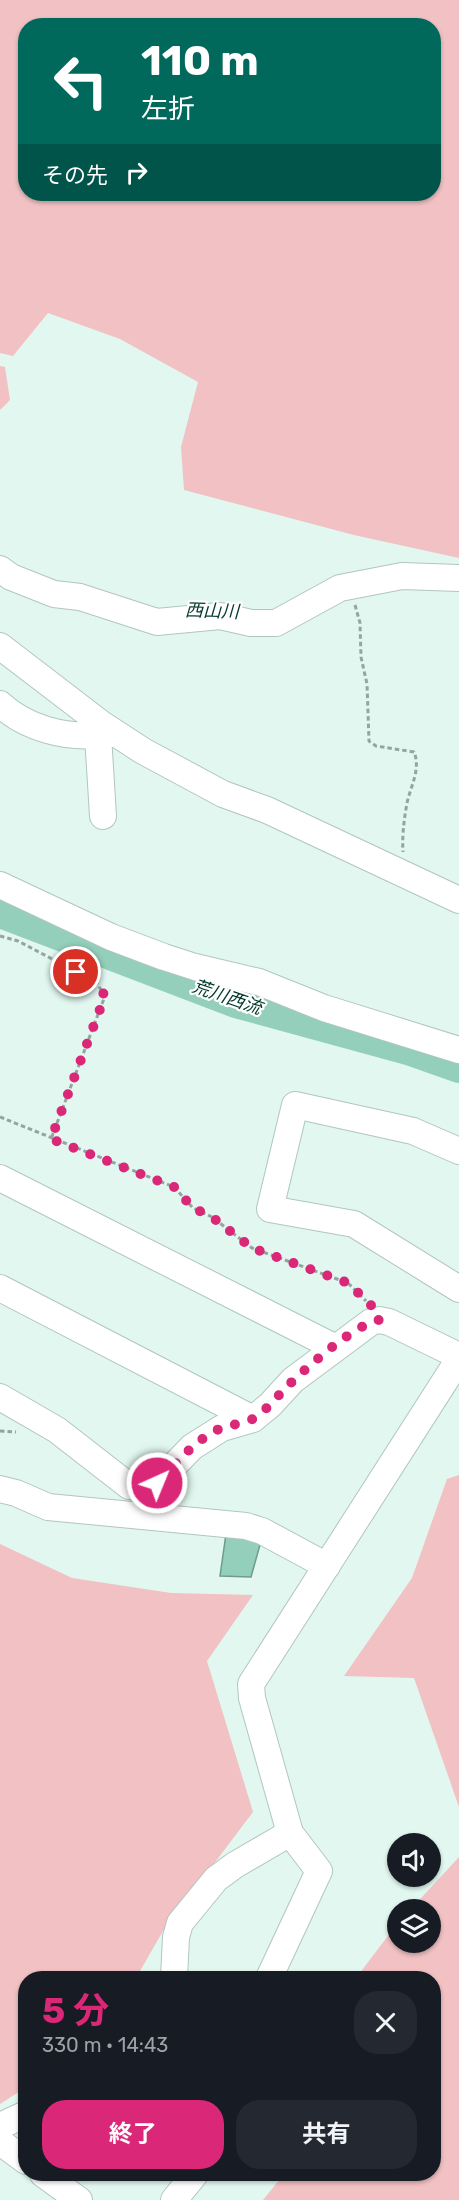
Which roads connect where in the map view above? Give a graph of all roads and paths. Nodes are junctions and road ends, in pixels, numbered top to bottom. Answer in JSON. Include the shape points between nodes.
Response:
{"nodes":[{"id":1,"x":0,"y":569,"type":"edge"},
{"id":2,"x":459,"y":578,"type":"edge"},
{"id":3,"x":348,"y":586,"type":"junction"},
{"id":4,"x":0,"y":646,"type":"edge"},
{"id":5,"x":0,"y":704,"type":"edge"},
{"id":6,"x":100,"y":730,"type":"junction"},
{"id":7,"x":103,"y":816,"type":"dead end"},
{"id":8,"x":405,"y":873,"type":"junction"},
{"id":9,"x":0,"y":885,"type":"edge"},
{"id":10,"x":459,"y":900,"type":"edge"},
{"id":11,"x":0,"y":936,"type":"edge"},
{"id":12,"x":459,"y":1050,"type":"edge"},
{"id":13,"x":0,"y":1117,"type":"edge"},
{"id":14,"x":51,"y":1139,"type":"junction"},
{"id":15,"x":459,"y":1151,"type":"edge"},
{"id":16,"x":0,"y":1178,"type":"edge"},
{"id":17,"x":0,"y":1288,"type":"edge"},
{"id":18,"x":459,"y":1289,"type":"edge"},
{"id":19,"x":379,"y":1320,"type":"junction"},
{"id":20,"x":334,"y":1347,"type":"junction"},
{"id":21,"x":459,"y":1358,"type":"edge"},
{"id":22,"x":0,"y":1397,"type":"edge"},
{"id":23,"x":253,"y":1419,"type":"junction"},
{"id":24,"x":0,"y":1490,"type":"edge"},
{"id":25,"x":327,"y":1566,"type":"junction"},
{"id":26,"x":290,"y":1833,"type":"junction"},
{"id":27,"x":174,"y":1971,"type":"edge"},
{"id":28,"x":272,"y":1971,"type":"edge"},
{"id":29,"x":18,"y":2118,"type":"edge"},
{"id":30,"x":0,"y":2126,"type":"edge"},
{"id":31,"x":0,"y":2142,"type":"edge"},
{"id":32,"x":18,"y":2155,"type":"edge"},
{"id":33,"x":53,"y":2181,"type":"edge"},
{"id":34,"x":189,"y":2181,"type":"edge"},
{"id":35,"x":79,"y":2200,"type":"edge"},
{"id":36,"x":174,"y":2200,"type":"edge"}],
"edges":[{"from":1,"to":3,"type":"street","via":[[54,594],[81,597],[157,622],[220,616],[251,623],[276,623]]},
{"from":2,"to":3,"type":"street","via":[[402,576]]},
{"from":3,"to":8,"type":"path","via":[[360,623],[369,741],[376,746],[414,752],[418,762],[402,834]]},
{"from":4,"to":6,"type":"street"},
{"from":5,"to":6,"type":"street","via":[[22,718],[72,737]]},
{"from":6,"to":7,"type":"street"},
{"from":6,"to":8,"type":"street","via":[[223,794]]},
{"from":8,"to":10,"type":"street"},
{"from":9,"to":12,"type":"street","via":[[111,938],[195,968],[259,982],[324,1008]]},
{"from":11,"to":14,"type":"path","via":[[18,941],[96,982],[105,996]]},
{"from":13,"to":14,"type":"path"},
{"from":14,"to":19,"type":"path","via":[[174,1187],[193,1208],[212,1217],[252,1248],[348,1283],[377,1311]]},
{"from":15,"to":18,"type":"street","via":[[413,1131],[295,1105],[270,1209],[354,1224]]},
{"from":16,"to":20,"type":"street"},
{"from":17,"to":23,"type":"street"},
{"from":19,"to":20,"type":"street"},
{"from":19,"to":21,"type":"street"},
{"from":20,"to":23,"type":"street"},
{"from":21,"to":25,"type":"street"},
{"from":22,"to":23,"type":"street","via":[[57,1430],[129,1486],[137,1488],[157,1483],[192,1447],[222,1428]]},
{"from":24,"to":25,"type":"street","via":[[48,1507],[246,1526]]},
{"from":25,"to":26,"type":"street","via":[[251,1684]]},
{"from":26,"to":27,"type":"street","via":[[235,1864],[216,1880],[180,1923]]},
{"from":26,"to":28,"type":"street","via":[[319,1871]]},
{"from":29,"to":30,"type":"street"},
{"from":31,"to":32,"type":"street"},
{"from":33,"to":35,"type":"street"},
{"from":34,"to":36,"type":"street"}]}
